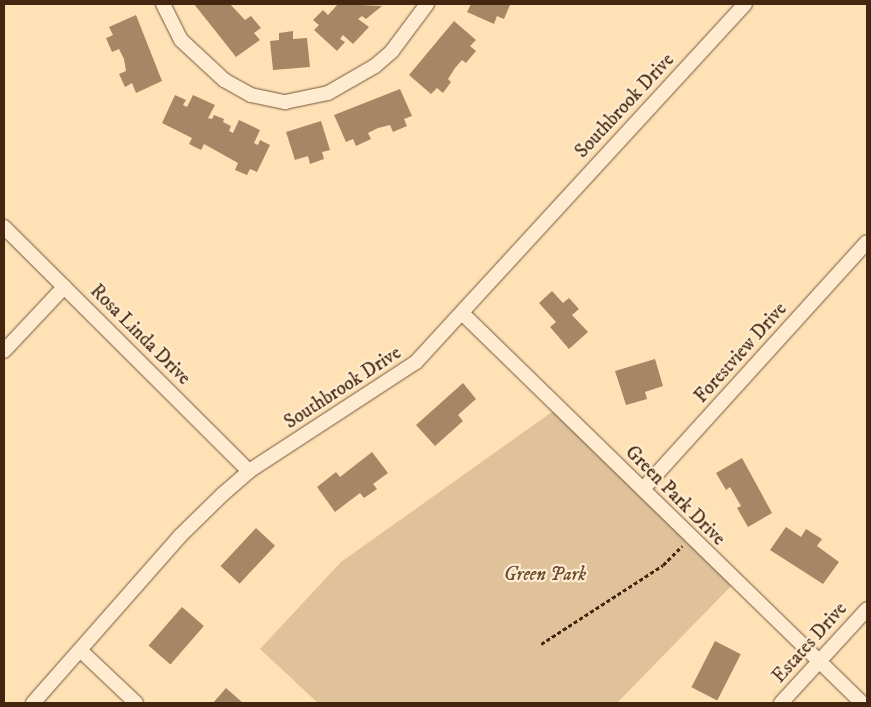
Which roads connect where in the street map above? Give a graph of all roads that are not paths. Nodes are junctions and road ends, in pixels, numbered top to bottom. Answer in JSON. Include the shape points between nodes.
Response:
{"nodes":[{"id":1,"x":163,"y":4,"type":"edge"},
{"id":2,"x":427,"y":4,"type":"edge"},
{"id":3,"x":744,"y":4,"type":"edge"},
{"id":4,"x":4,"y":227,"type":"edge"},
{"id":5,"x":867,"y":242,"type":"edge"},
{"id":6,"x":64,"y":287,"type":"junction"},
{"id":7,"x":463,"y":314,"type":"junction"},
{"id":8,"x":4,"y":351,"type":"edge"},
{"id":9,"x":249,"y":471,"type":"junction"},
{"id":10,"x":643,"y":489,"type":"junction"},
{"id":11,"x":867,"y":609,"type":"edge"},
{"id":12,"x":80,"y":650,"type":"junction"},
{"id":13,"x":820,"y":661,"type":"junction"},
{"id":14,"x":33,"y":703,"type":"edge"},
{"id":15,"x":136,"y":703,"type":"edge"},
{"id":16,"x":781,"y":703,"type":"edge"},
{"id":17,"x":862,"y":703,"type":"edge"}],
"edges":[{"from":1,"to":2,"type":"street","via":[[181,40],[224,80],[251,95],[285,102],[328,93],[375,66],[392,51]]},
{"from":3,"to":7,"type":"street","name":"Southbrook Drive"},
{"from":4,"to":6,"type":"street","name":"Rosa Linda Drive"},
{"from":5,"to":10,"type":"street","name":"Forestview Drive"},
{"from":6,"to":8,"type":"street"},
{"from":6,"to":9,"type":"street","name":"Rosa Linda Drive"},
{"from":7,"to":9,"type":"street","name":"Southbrook Drive","via":[[416,362],[393,380]]},
{"from":7,"to":10,"type":"street","name":"Green Park Drive"},
{"from":9,"to":12,"type":"street","name":"Southbrook Drive","via":[[180,536]]},
{"from":10,"to":13,"type":"street","name":"Green Park Drive"},
{"from":11,"to":13,"type":"street","name":"Estates Drive"},
{"from":12,"to":14,"type":"street","name":"Southbrook Drive"},
{"from":12,"to":15,"type":"street"},
{"from":13,"to":16,"type":"street","name":"Estates Drive"},
{"from":13,"to":17,"type":"street","name":"Green Park Drive"}]}
